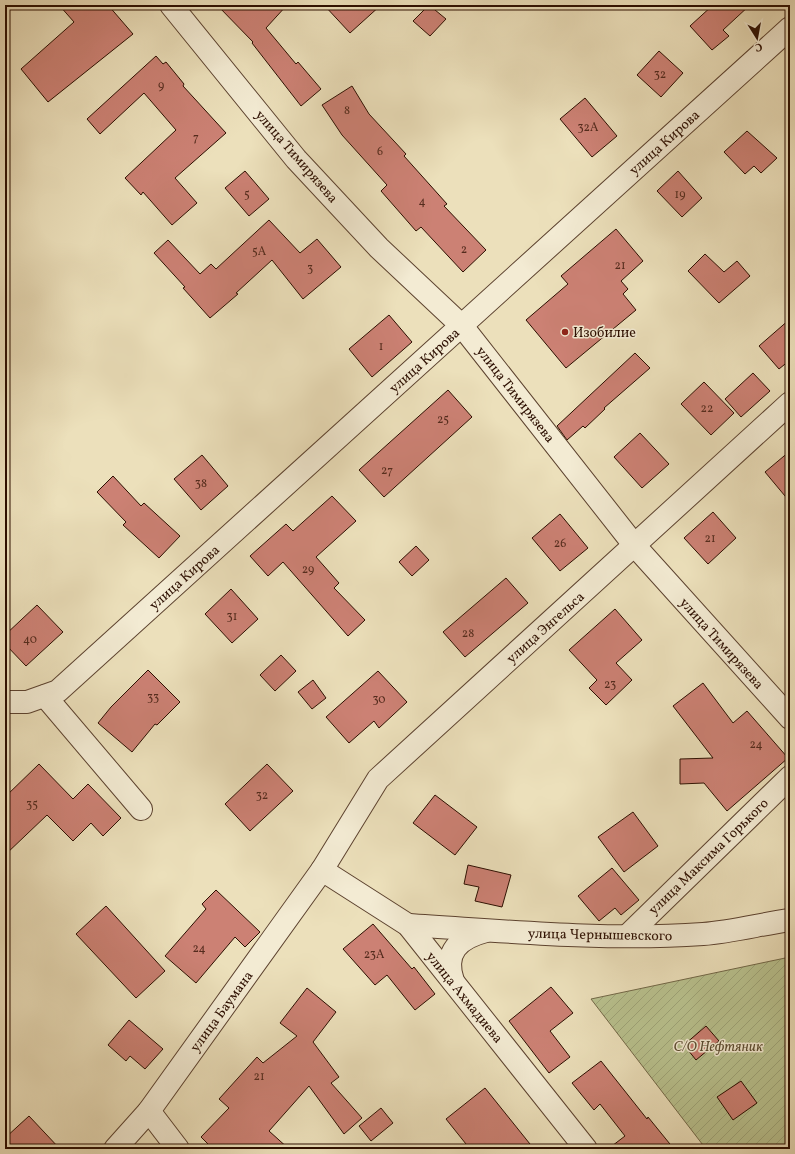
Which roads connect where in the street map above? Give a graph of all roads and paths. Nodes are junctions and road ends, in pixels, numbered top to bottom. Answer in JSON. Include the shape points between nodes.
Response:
{"nodes":[{"id":1,"x":171,"y":5,"type":"edge"},
{"id":2,"x":790,"y":28,"type":"edge"},
{"id":3,"x":462,"y":326,"type":"junction"},
{"id":4,"x":790,"y":403,"type":"edge"},
{"id":5,"x":635,"y":546,"type":"junction"},
{"id":6,"x":52,"y":694,"type":"junction"},
{"id":7,"x":5,"y":702,"type":"edge"},
{"id":8,"x":790,"y":718,"type":"edge"},
{"id":9,"x":790,"y":777,"type":"edge"},
{"id":10,"x":141,"y":809,"type":"dead end"},
{"id":11,"x":322,"y":870,"type":"junction"},
{"id":12,"x":790,"y":920,"type":"edge"},
{"id":13,"x":408,"y":926,"type":"junction"},
{"id":14,"x":489,"y":930,"type":"junction"},
{"id":15,"x":627,"y":936,"type":"junction"},
{"id":16,"x":453,"y":981,"type":"junction"},
{"id":17,"x":149,"y":1111,"type":"junction"},
{"id":18,"x":115,"y":1149,"type":"edge"},
{"id":19,"x":178,"y":1149,"type":"edge"},
{"id":20,"x":586,"y":1149,"type":"edge"}],
"edges":[{"from":1,"to":3,"type":"street","name":"улица Тимирязева","via":[[296,159],[379,248]]},
{"from":2,"to":3,"type":"street","name":"улица Кирова"},
{"from":3,"to":5,"type":"street","name":"улица Тимирязева"},
{"from":3,"to":6,"type":"street","name":"улица Кирова"},
{"from":4,"to":5,"type":"street","name":"улица Энгельса"},
{"from":5,"to":8,"type":"street","name":"улица Тимирязева"},
{"from":5,"to":11,"type":"street","name":"улица Энгельса","via":[[378,779]]},
{"from":6,"to":7,"type":"street","via":[[27,702]]},
{"from":6,"to":10,"type":"street"},
{"from":9,"to":15,"type":"street","name":"улица Максима Горького"},
{"from":11,"to":13,"type":"street","name":"улица Ахмадиева"},
{"from":11,"to":17,"type":"street","name":"улица Баумана"},
{"from":12,"to":15,"type":"street","name":"улица Чернышевского","via":[[704,934]]},
{"from":13,"to":14,"type":"street","name":"улица Чернышевского"},
{"from":13,"to":16,"type":"street","name":"улица Ахмадиева"},
{"from":14,"to":15,"type":"street","name":"улица Чернышевского"},
{"from":14,"to":16,"type":"street","via":[[463,940],[453,950],[449,962]]},
{"from":16,"to":20,"type":"street","name":"улица Ахмадиева"},
{"from":17,"to":18,"type":"street","name":"улица Баумана"},
{"from":17,"to":19,"type":"street"}]}
